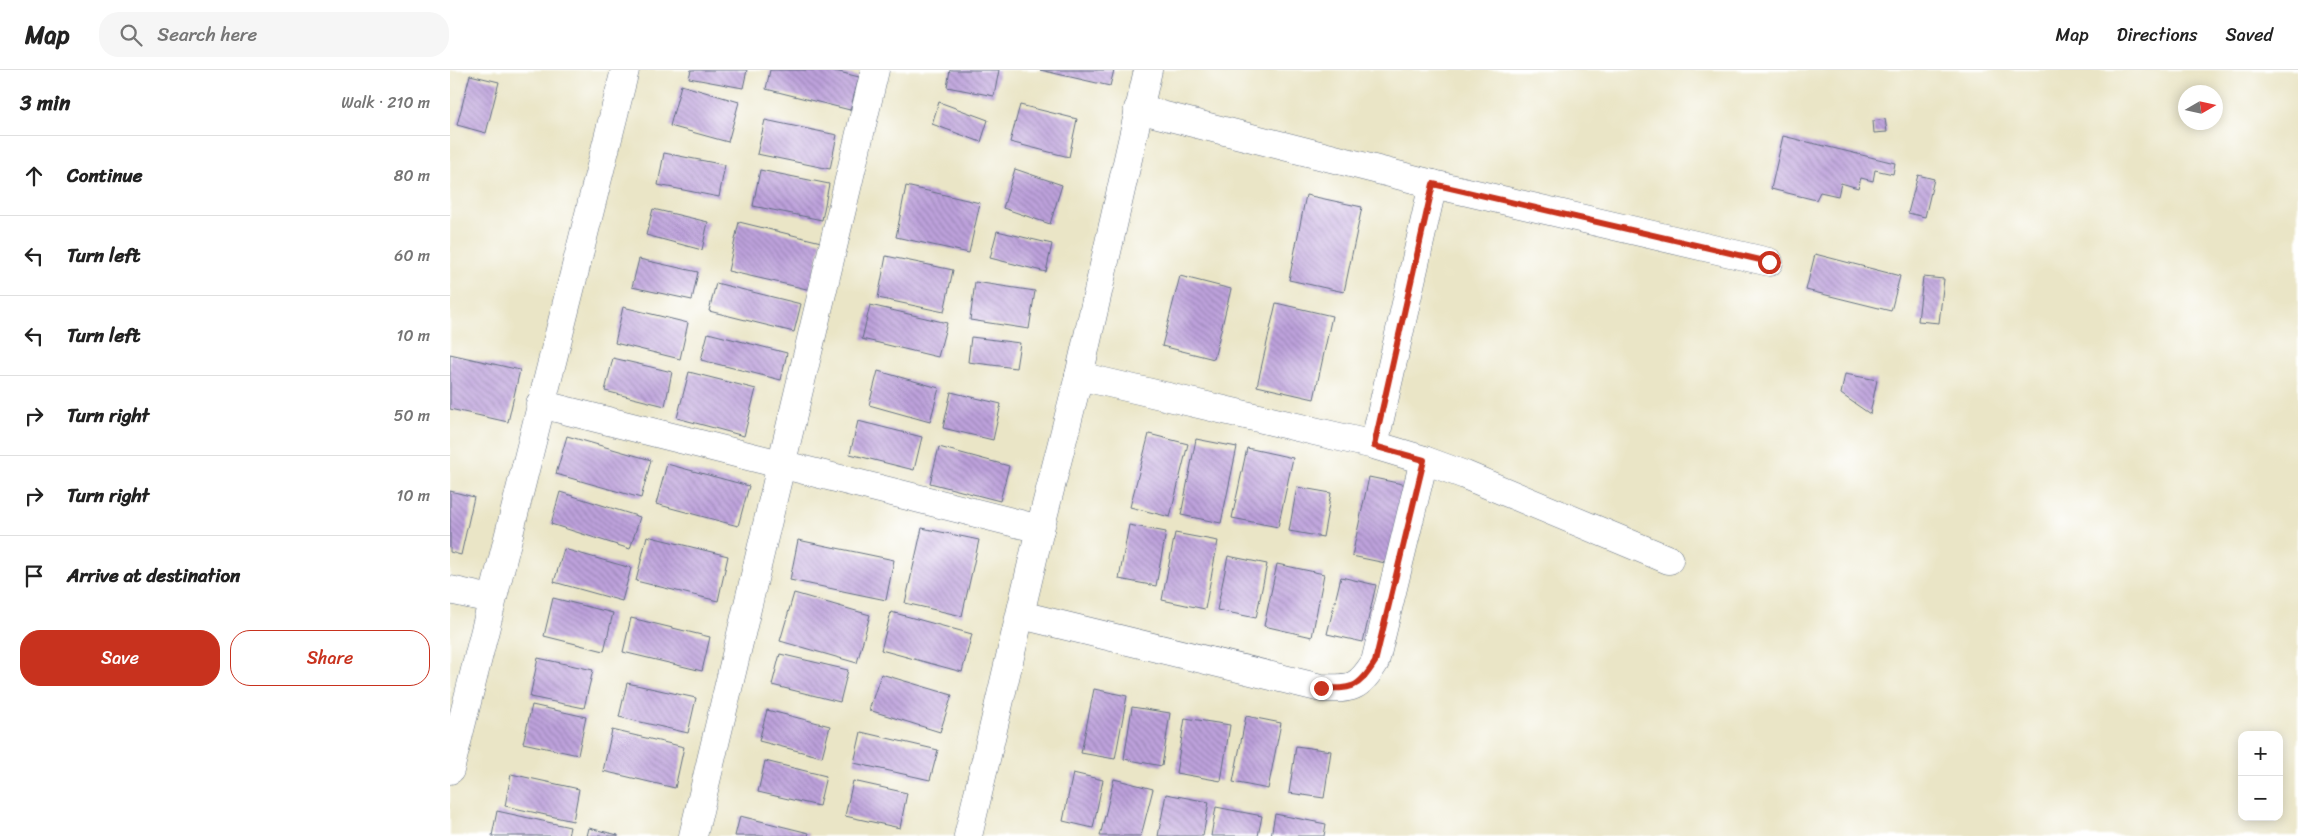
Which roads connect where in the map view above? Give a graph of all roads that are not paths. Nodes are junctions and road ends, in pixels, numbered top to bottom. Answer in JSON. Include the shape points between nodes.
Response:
{"nodes":[{"id":1,"x":625,"y":70,"type":"edge"},
{"id":2,"x":876,"y":70,"type":"edge"},
{"id":3,"x":1148,"y":70,"type":"edge"},
{"id":4,"x":1138,"y":109,"type":"junction"},
{"id":5,"x":1433,"y":184,"type":"junction"},
{"id":6,"x":1769,"y":262,"type":"dead end"},
{"id":7,"x":1079,"y":376,"type":"junction"},
{"id":8,"x":540,"y":404,"type":"junction"},
{"id":9,"x":1374,"y":446,"type":"junction"},
{"id":10,"x":1424,"y":460,"type":"junction"},
{"id":11,"x":781,"y":464,"type":"junction"},
{"id":12,"x":1040,"y":529,"type":"junction"},
{"id":13,"x":1669,"y":560,"type":"dead end"},
{"id":14,"x":450,"y":590,"type":"edge"},
{"id":15,"x":492,"y":599,"type":"junction"},
{"id":16,"x":1021,"y":616,"type":"junction"},
{"id":17,"x":450,"y":770,"type":"edge"},
{"id":18,"x":693,"y":836,"type":"edge"},
{"id":19,"x":968,"y":836,"type":"edge"}],
"edges":[{"from":1,"to":8,"type":"street"},
{"from":2,"to":11,"type":"street"},
{"from":3,"to":4,"type":"street"},
{"from":4,"to":5,"type":"street"},
{"from":4,"to":7,"type":"street"},
{"from":5,"to":6,"type":"street"},
{"from":5,"to":9,"type":"street"},
{"from":7,"to":9,"type":"street"},
{"from":7,"to":12,"type":"street"},
{"from":8,"to":11,"type":"street"},
{"from":8,"to":15,"type":"street"},
{"from":9,"to":10,"type":"street"},
{"from":10,"to":13,"type":"street"},
{"from":10,"to":16,"type":"street","via":[[1375,662],[1363,680],[1345,689],[1321,688]]},
{"from":11,"to":12,"type":"street"},
{"from":11,"to":18,"type":"street"},
{"from":12,"to":16,"type":"street"},
{"from":14,"to":15,"type":"street"},
{"from":15,"to":17,"type":"street"},
{"from":16,"to":19,"type":"street"}]}
